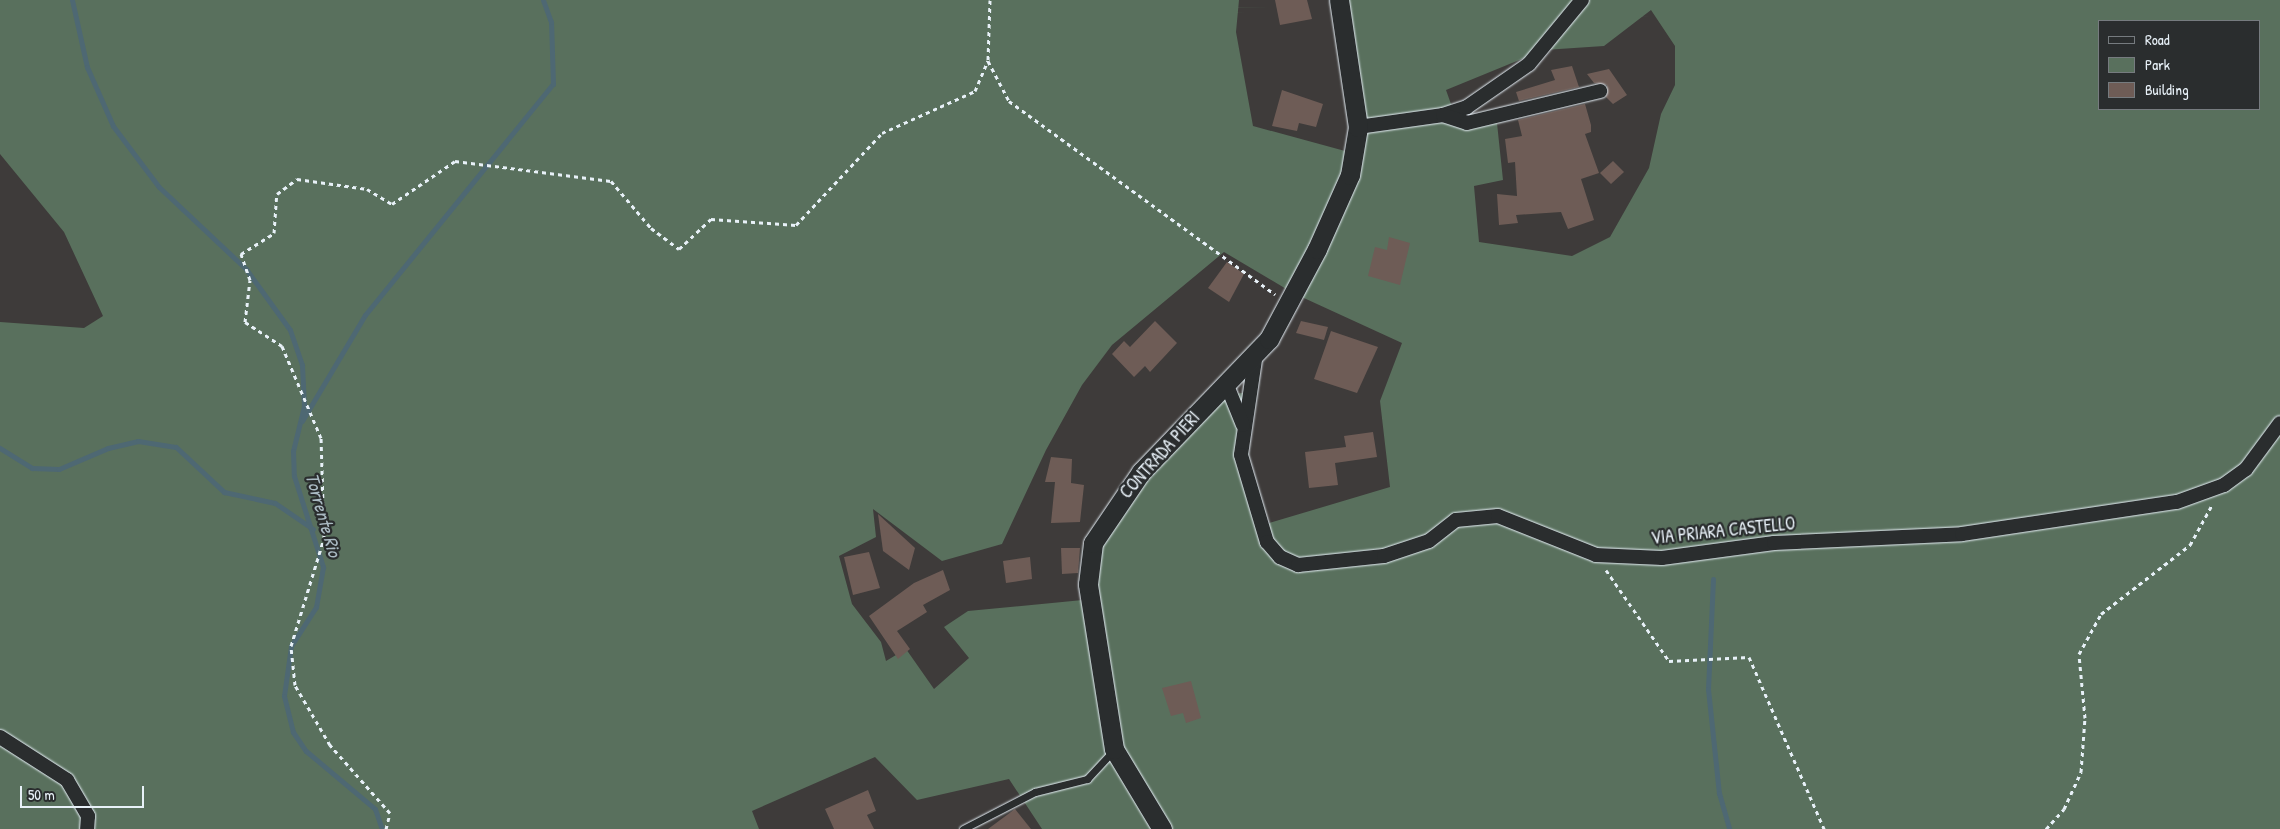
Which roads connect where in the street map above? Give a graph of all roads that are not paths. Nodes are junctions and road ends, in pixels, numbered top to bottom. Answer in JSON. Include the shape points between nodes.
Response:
{"nodes":[{"id":1,"x":1339,"y":0,"type":"edge"},
{"id":2,"x":1582,"y":0,"type":"edge"},
{"id":3,"x":1600,"y":91,"type":"dead end"},
{"id":4,"x":1443,"y":115,"type":"junction"},
{"id":5,"x":1358,"y":127,"type":"junction"},
{"id":6,"x":1256,"y":353,"type":"junction"},
{"id":7,"x":1226,"y":384,"type":"junction"},
{"id":8,"x":2280,"y":423,"type":"edge"},
{"id":9,"x":1243,"y":425,"type":"junction"},
{"id":10,"x":0,"y":737,"type":"edge"},
{"id":11,"x":1114,"y":749,"type":"junction"},
{"id":12,"x":87,"y":829,"type":"edge"},
{"id":13,"x":963,"y":829,"type":"edge"},
{"id":14,"x":1162,"y":829,"type":"edge"}],
"edges":[{"from":1,"to":5,"type":"street","name":"CONTRADA PIERI"},
{"from":2,"to":4,"type":"street","via":[[1529,64],[1467,107]]},
{"from":3,"to":4,"type":"street","via":[[1467,123]]},
{"from":4,"to":5,"type":"street"},
{"from":5,"to":6,"type":"street","name":"CONTRADA PIERI","via":[[1350,175],[1288,304]]},
{"from":6,"to":7,"type":"street","name":"CONTRADA PIERI"},
{"from":6,"to":9,"type":"street","name":"VIA PRIARA CASTELLO"},
{"from":7,"to":9,"type":"street"},
{"from":7,"to":11,"type":"street","name":"CONTRADA PIERI","via":[[1141,472],[1093,543],[1088,584]]},
{"from":8,"to":9,"type":"street","name":"VIA PRIARA CASTELLO","via":[[2246,469],[2224,485],[2177,502],[1962,534],[1774,543],[1662,558],[1596,555],[1498,516],[1456,520],[1429,541],[1384,556],[1298,565],[1280,557],[1267,542],[1241,455]]},
{"from":10,"to":12,"type":"street","via":[[67,780],[88,816]]},
{"from":11,"to":13,"type":"lane","via":[[1088,779],[1035,792]]},
{"from":11,"to":14,"type":"street"}]}
